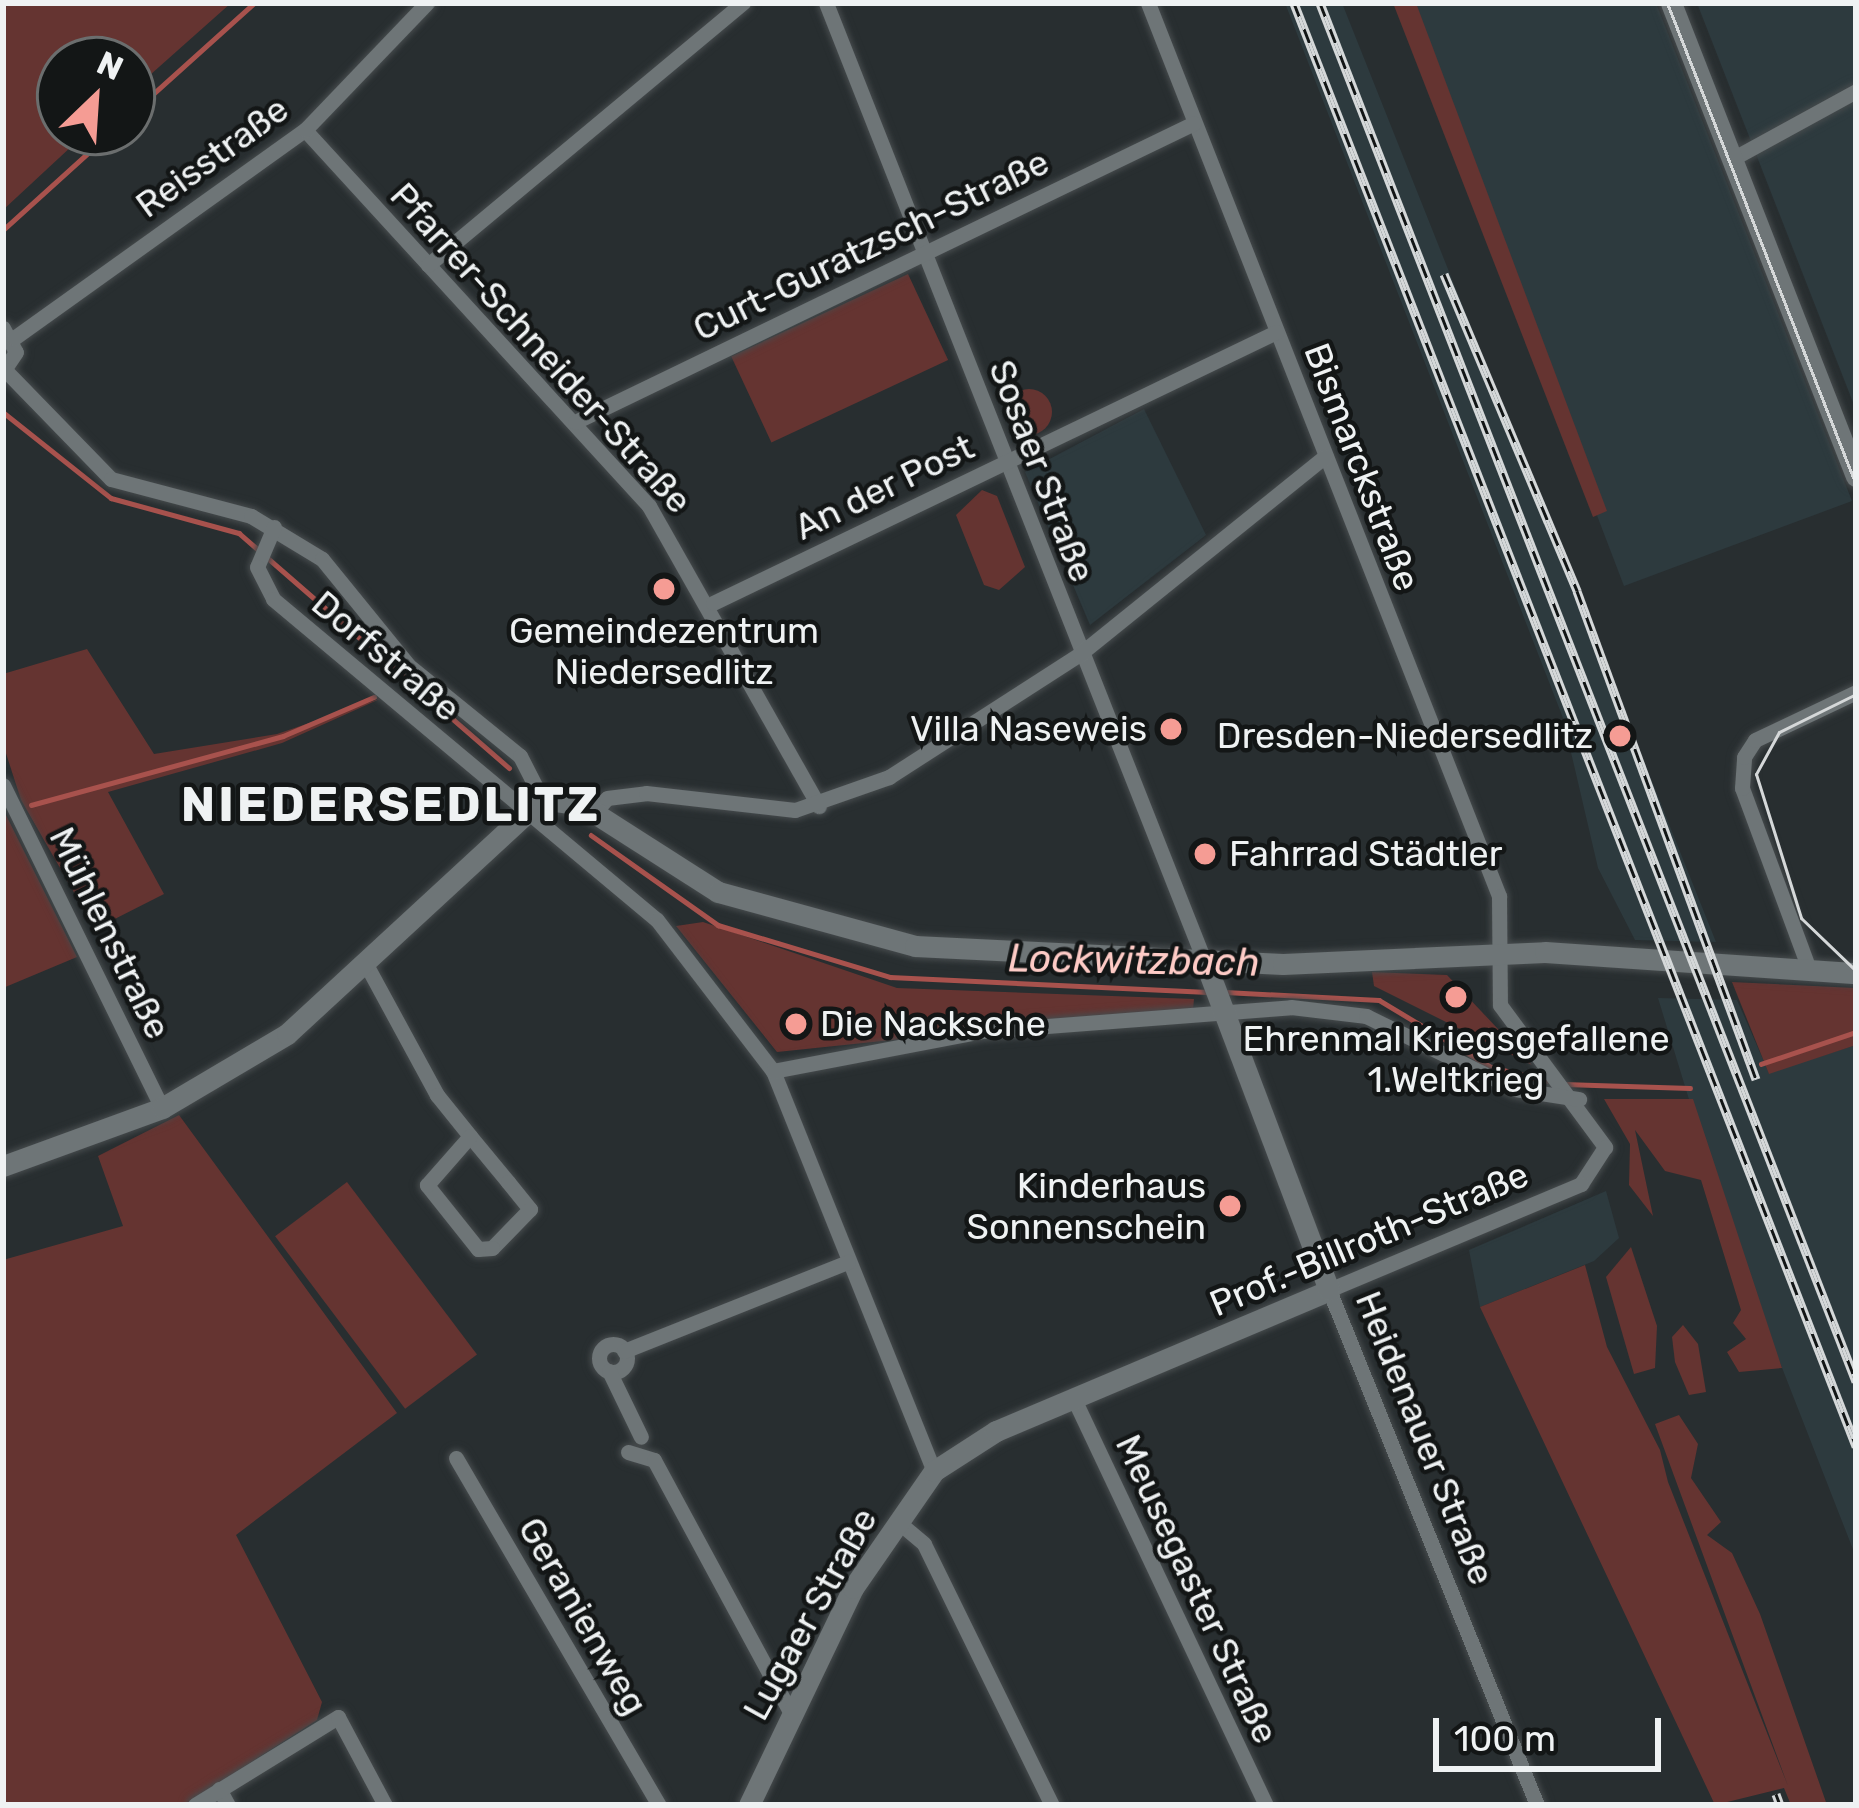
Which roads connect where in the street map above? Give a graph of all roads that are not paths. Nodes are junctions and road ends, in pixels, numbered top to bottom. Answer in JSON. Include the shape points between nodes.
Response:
{"nodes":[{"id":1,"x":427,"y":3,"type":"edge"},
{"id":2,"x":743,"y":3,"type":"edge"},
{"id":3,"x":826,"y":3,"type":"edge"},
{"id":4,"x":1148,"y":3,"type":"edge"},
{"id":5,"x":1671,"y":3,"type":"edge"},
{"id":6,"x":1856,"y":91,"type":"edge"},
{"id":7,"x":1194,"y":123,"type":"junction"},
{"id":8,"x":305,"y":130,"type":"junction"},
{"id":9,"x":1732,"y":159,"type":"junction"},
{"id":10,"x":924,"y":251,"type":"junction"},
{"id":11,"x":428,"y":265,"type":"junction"},
{"id":12,"x":1276,"y":332,"type":"junction"},
{"id":13,"x":8,"y":333,"type":"edge"},
{"id":14,"x":4,"y":370,"type":"edge"},
{"id":15,"x":575,"y":422,"type":"junction"},
{"id":16,"x":1325,"y":456,"type":"junction"},
{"id":17,"x":1006,"y":461,"type":"junction"},
{"id":18,"x":1856,"y":476,"type":"edge"},
{"id":19,"x":267,"y":543,"type":"junction"},
{"id":20,"x":713,"y":603,"type":"junction"},
{"id":21,"x":1080,"y":654,"type":"junction"},
{"id":22,"x":1856,"y":692,"type":"edge"},
{"id":23,"x":3,"y":785,"type":"edge"},
{"id":24,"x":534,"y":802,"type":"junction"},
{"id":25,"x":819,"y":806,"type":"junction"},
{"id":26,"x":595,"y":812,"type":"junction"},
{"id":27,"x":1502,"y":956,"type":"junction"},
{"id":28,"x":368,"y":968,"type":"junction"},
{"id":29,"x":1809,"y":969,"type":"junction"},
{"id":30,"x":1210,"y":970,"type":"junction"},
{"id":31,"x":1856,"y":973,"type":"edge"},
{"id":32,"x":1227,"y":1010,"type":"junction"},
{"id":33,"x":773,"y":1071,"type":"junction"},
{"id":34,"x":1577,"y":1097,"type":"junction"},
{"id":35,"x":162,"y":1108,"type":"junction"},
{"id":36,"x":470,"y":1136,"type":"junction"},
{"id":37,"x":3,"y":1166,"type":"edge"},
{"id":38,"x":848,"y":1262,"type":"junction"},
{"id":39,"x":1329,"y":1290,"type":"junction"},
{"id":40,"x":1074,"y":1399,"type":"junction"},
{"id":41,"x":641,"y":1437,"type":"dead end"},
{"id":42,"x":628,"y":1452,"type":"dead end"},
{"id":43,"x":456,"y":1458,"type":"dead end"},
{"id":44,"x":934,"y":1471,"type":"junction"},
{"id":45,"x":897,"y":1521,"type":"junction"},
{"id":46,"x":790,"y":1712,"type":"junction"},
{"id":47,"x":219,"y":1789,"type":"junction"},
{"id":48,"x":194,"y":1805,"type":"edge"},
{"id":49,"x":228,"y":1805,"type":"edge"},
{"id":50,"x":385,"y":1805,"type":"edge"},
{"id":51,"x":659,"y":1805,"type":"edge"},
{"id":52,"x":749,"y":1805,"type":"edge"},
{"id":53,"x":1052,"y":1805,"type":"edge"},
{"id":54,"x":1266,"y":1805,"type":"edge"},
{"id":55,"x":1538,"y":1805,"type":"edge"}],
"edges":[{"from":1,"to":8,"type":"street","name":"Reisstraße"},
{"from":2,"to":11,"type":"street"},
{"from":3,"to":10,"type":"street","name":"Sosaer Straße"},
{"from":4,"to":7,"type":"street","name":"Bismarckstraße"},
{"from":5,"to":9,"type":"street"},
{"from":6,"to":9,"type":"street"},
{"from":7,"to":10,"type":"street","name":"Curt-Guratzsch-Straße"},
{"from":7,"to":12,"type":"street","name":"Bismarckstraße"},
{"from":8,"to":11,"type":"street","name":"Pfarrer-Schneider-Straße"},
{"from":8,"to":13,"type":"street","name":"Reisstraße"},
{"from":9,"to":18,"type":"street"},
{"from":10,"to":15,"type":"street","name":"Curt-Guratzsch-Straße"},
{"from":10,"to":17,"type":"street","name":"Sosaer Straße"},
{"from":11,"to":15,"type":"street","name":"Pfarrer-Schneider-Straße"},
{"from":12,"to":16,"type":"street","name":"Bismarckstraße"},
{"from":12,"to":17,"type":"street","name":"An der Post"},
{"from":13,"to":14,"type":"street"},
{"from":14,"to":19,"type":"street","name":"Dorfstraße","via":[[111,479]]},
{"from":15,"to":20,"type":"street","name":"Pfarrer-Schneider-Straße"},
{"from":16,"to":21,"type":"street"},
{"from":16,"to":27,"type":"street","name":"Bismarckstraße","via":[[1498,896]]},
{"from":17,"to":20,"type":"street","name":"An der Post"},
{"from":17,"to":21,"type":"street","name":"Sosaer Straße"},
{"from":19,"to":24,"type":"street","name":"Dorfstraße","via":[[322,559],[408,665],[520,756]]},
{"from":19,"to":24,"type":"street","name":"Dorfstraße","via":[[273,599]]},
{"from":20,"to":25,"type":"street","name":"Pfarrer-Schneider-Straße"},
{"from":21,"to":25,"type":"street","via":[[929,756]]},
{"from":21,"to":30,"type":"street","name":"Sosaer Straße"},
{"from":22,"to":29,"type":"street","via":[[1755,740],[1742,788]]},
{"from":23,"to":35,"type":"street","name":"Mühlenstraße"},
{"from":24,"to":26,"type":"street"},
{"from":24,"to":28,"type":"street"},
{"from":24,"to":33,"type":"street","via":[[657,920]]},
{"from":25,"to":26,"type":"street","via":[[646,793],[607,798]]},
{"from":26,"to":30,"type":"street","via":[[698,884],[854,936]]},
{"from":27,"to":29,"type":"street"},
{"from":27,"to":30,"type":"street"},
{"from":27,"to":34,"type":"street","name":"Prof.-Billroth-Straße","via":[[1500,1005]]},
{"from":28,"to":35,"type":"street","via":[[287,1034]]},
{"from":28,"to":36,"type":"street"},
{"from":29,"to":31,"type":"street"},
{"from":30,"to":32,"type":"street","name":"Heidenauer Straße"},
{"from":32,"to":33,"type":"street","via":[[982,1031]]},
{"from":32,"to":34,"type":"street","via":[[1366,1016],[1498,1083]]},
{"from":32,"to":39,"type":"street","name":"Heidenauer Straße"},
{"from":33,"to":38,"type":"street"},
{"from":34,"to":39,"type":"street","name":"Prof.-Billroth-Straße","via":[[1605,1147],[1591,1178]]},
{"from":35,"to":37,"type":"street"},
{"from":36,"to":36,"type":"street","via":[[530,1209],[493,1248],[478,1249],[427,1185]]},
{"from":38,"to":41,"type":"street","via":[[624,1351],[622,1368],[609,1371]]},
{"from":38,"to":44,"type":"street"},
{"from":39,"to":40,"type":"street","name":"Prof.-Billroth-Straße"},
{"from":39,"to":55,"type":"street","name":"Heidenauer Straße"},
{"from":40,"to":44,"type":"street","name":"Prof.-Billroth-Straße"},
{"from":40,"to":54,"type":"street","name":"Meusegaster Straße"},
{"from":42,"to":46,"type":"street","via":[[654,1460]]},
{"from":43,"to":51,"type":"street","name":"Geranienweg"},
{"from":44,"to":45,"type":"street","name":"Lugaer Straße"},
{"from":45,"to":46,"type":"street","name":"Lugaer Straße"},
{"from":45,"to":53,"type":"street","via":[[924,1544]]},
{"from":46,"to":52,"type":"street","name":"Lugaer Straße"},
{"from":47,"to":48,"type":"street"},
{"from":47,"to":49,"type":"street"},
{"from":47,"to":50,"type":"street","via":[[338,1717]]}]}
